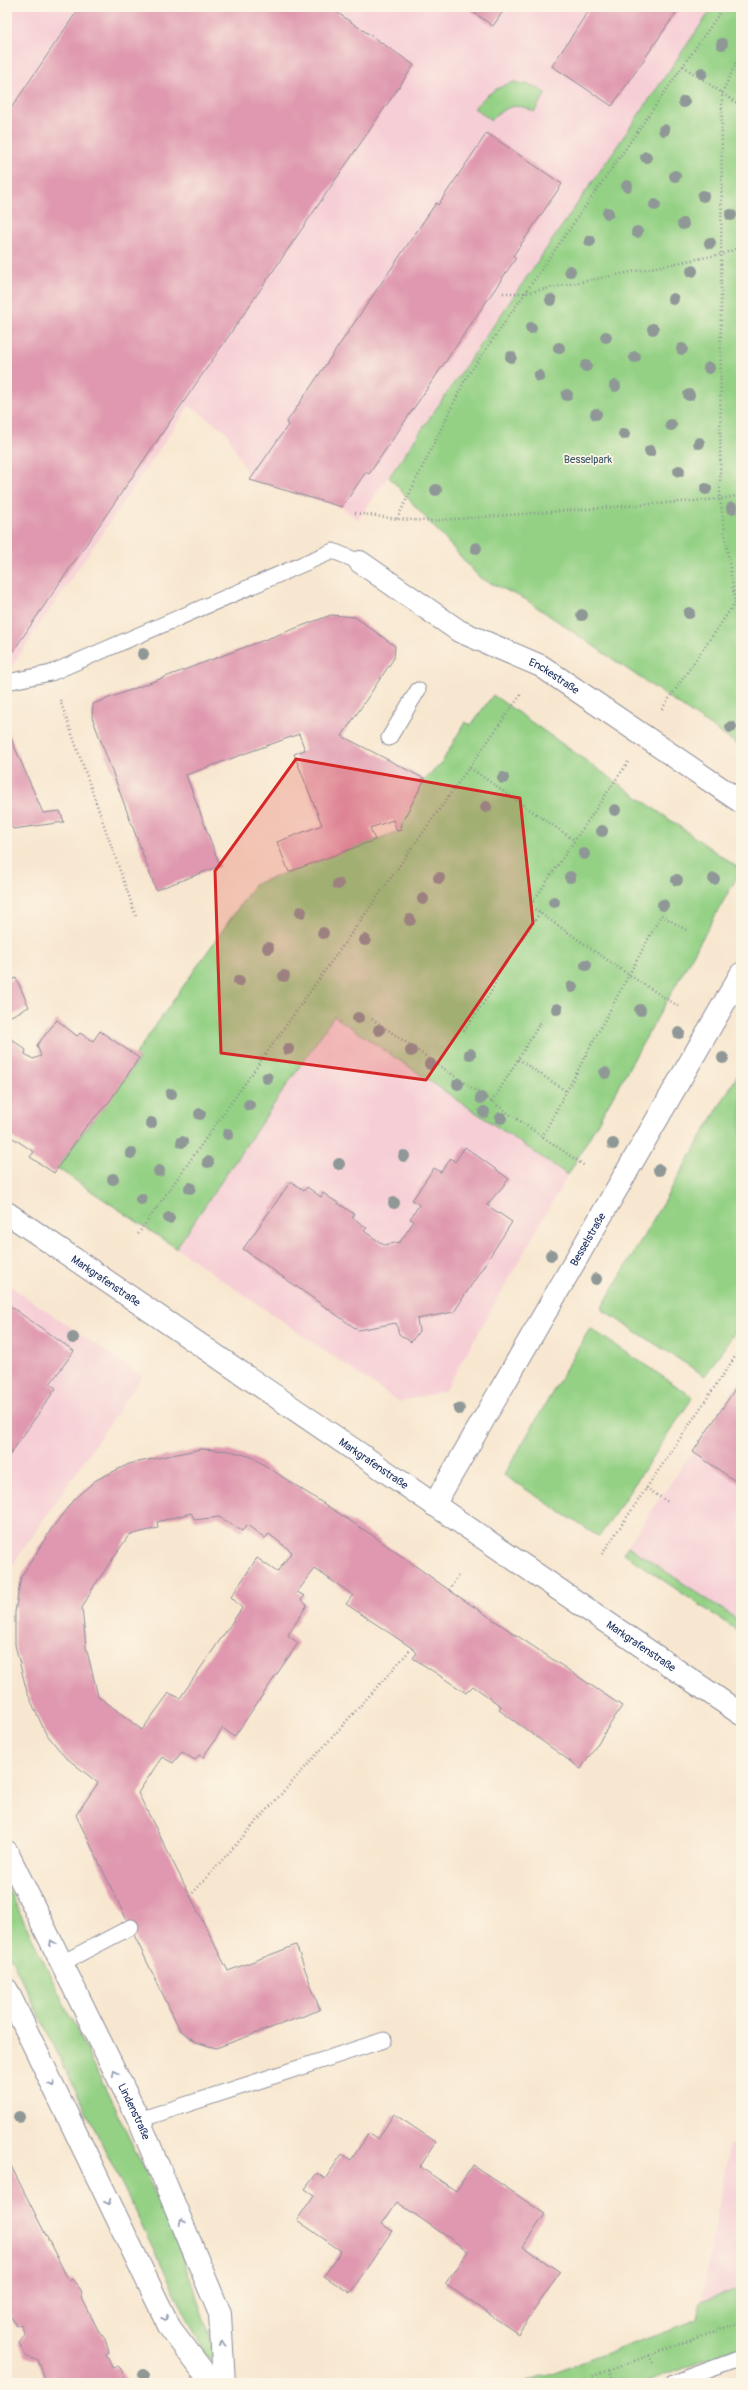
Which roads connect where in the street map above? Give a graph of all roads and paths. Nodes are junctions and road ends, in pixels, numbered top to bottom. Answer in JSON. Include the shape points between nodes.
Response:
{"nodes":[{"id":1,"x":724,"y":7,"type":"edge"},
{"id":2,"x":741,"y":52,"type":"edge"},
{"id":3,"x":683,"y":66,"type":"junction"},
{"id":4,"x":722,"y":92,"type":"junction"},
{"id":5,"x":741,"y":106,"type":"edge"},
{"id":6,"x":741,"y":247,"type":"edge"},
{"id":7,"x":722,"y":254,"type":"junction"},
{"id":8,"x":504,"y":293,"type":"dead end"},
{"id":9,"x":525,"y":293,"type":"junction"},
{"id":10,"x":741,"y":495,"type":"edge"},
{"id":11,"x":720,"y":499,"type":"junction"},
{"id":12,"x":355,"y":513,"type":"dead end"},
{"id":13,"x":397,"y":519,"type":"junction"},
{"id":14,"x":360,"y":562,"type":"joint"},
{"id":15,"x":741,"y":594,"type":"edge"},
{"id":16,"x":735,"y":603,"type":"junction"},
{"id":17,"x":741,"y":644,"type":"edge"},
{"id":18,"x":541,"y":666,"type":"junction"},
{"id":19,"x":51,"y":673,"type":"junction"},
{"id":20,"x":7,"y":682,"type":"edge"},
{"id":21,"x":418,"y":690,"type":"dead end"},
{"id":22,"x":645,"y":735,"type":"junction"},
{"id":23,"x":389,"y":738,"type":"dead end"},
{"id":24,"x":470,"y":768,"type":"junction"},
{"id":25,"x":741,"y":802,"type":"edge"},
{"id":26,"x":574,"y":840,"type":"junction"},
{"id":27,"x":540,"y":913,"type":"junction"},
{"id":28,"x":136,"y":916,"type":"dead end"},
{"id":29,"x":686,"y":930,"type":"dead end"},
{"id":30,"x":741,"y":974,"type":"edge"},
{"id":31,"x":629,"y":975,"type":"junction"},
{"id":32,"x":678,"y":1006,"type":"dead end"},
{"id":33,"x":372,"y":1019,"type":"dead end"},
{"id":34,"x":542,"y":1020,"type":"dead end"},
{"id":35,"x":464,"y":1031,"type":"dead end"},
{"id":36,"x":518,"y":1059,"type":"junction"},
{"id":37,"x":566,"y":1091,"type":"junction"},
{"id":38,"x":492,"y":1102,"type":"junction"},
{"id":39,"x":542,"y":1137,"type":"junction"},
{"id":40,"x":585,"y":1166,"type":"dead end"},
{"id":41,"x":7,"y":1213,"type":"edge"},
{"id":42,"x":138,"y":1234,"type":"dead end"},
{"id":43,"x":741,"y":1348,"type":"edge"},
{"id":44,"x":646,"y":1488,"type":"junction"},
{"id":45,"x":668,"y":1502,"type":"dead end"},
{"id":46,"x":434,"y":1505,"type":"junction"},
{"id":47,"x":602,"y":1554,"type":"dead end"},
{"id":48,"x":458,"y":1576,"type":"dead end"},
{"id":49,"x":449,"y":1590,"type":"dead end"},
{"id":50,"x":412,"y":1648,"type":"dead end"},
{"id":51,"x":741,"y":1714,"type":"edge"},
{"id":52,"x":7,"y":1852,"type":"edge"},
{"id":53,"x":190,"y":1896,"type":"dead end"},
{"id":54,"x":131,"y":1927,"type":"dead end"},
{"id":55,"x":62,"y":1963,"type":"junction"},
{"id":56,"x":7,"y":1990,"type":"edge"},
{"id":57,"x":384,"y":2040,"type":"dead end"},
{"id":58,"x":139,"y":2120,"type":"junction"},
{"id":59,"x":741,"y":2322,"type":"edge"},
{"id":60,"x":741,"y":2358,"type":"edge"},
{"id":61,"x":608,"y":2370,"type":"junction"},
{"id":62,"x":212,"y":2383,"type":"edge"},
{"id":63,"x":224,"y":2383,"type":"edge"},
{"id":64,"x":574,"y":2383,"type":"edge"},
{"id":65,"x":613,"y":2383,"type":"edge"},
{"id":66,"x":673,"y":2383,"type":"edge"}],
"edges":[{"from":1,"to":3,"type":"path"},
{"from":2,"to":4,"type":"path"},
{"from":3,"to":4,"type":"path"},
{"from":3,"to":9,"type":"path"},
{"from":4,"to":5,"type":"path"},
{"from":4,"to":7,"type":"path"},
{"from":6,"to":7,"type":"path"},
{"from":7,"to":9,"type":"path"},
{"from":7,"to":11,"type":"path"},
{"from":8,"to":9,"type":"path"},
{"from":9,"to":13,"type":"path","via":[[466,378]]},
{"from":10,"to":11,"type":"path"},
{"from":11,"to":13,"type":"path","via":[[429,521]]},
{"from":11,"to":16,"type":"path"},
{"from":12,"to":13,"type":"path"},
{"from":14,"to":18,"type":"street","name":"Enckestraße","via":[[459,631]]},
{"from":14,"to":19,"type":"lane","via":[[333,551]]},
{"from":15,"to":16,"type":"path"},
{"from":16,"to":17,"type":"path"},
{"from":16,"to":22,"type":"path"},
{"from":18,"to":22,"type":"street","name":"Enckestraße"},
{"from":18,"to":24,"type":"path"},
{"from":19,"to":20,"type":"lane"},
{"from":19,"to":28,"type":"path"},
{"from":21,"to":23,"type":"lane"},
{"from":22,"to":25,"type":"street","name":"Enckestraße"},
{"from":22,"to":26,"type":"path"},
{"from":24,"to":26,"type":"path"},
{"from":24,"to":42,"type":"path"},
{"from":26,"to":27,"type":"path","via":[[530,906]]},
{"from":27,"to":31,"type":"path"},
{"from":27,"to":35,"type":"path","via":[[500,970],[491,992]]},
{"from":29,"to":31,"type":"path","via":[[661,915]]},
{"from":30,"to":46,"type":"street","name":"Besselstraße"},
{"from":31,"to":32,"type":"path"},
{"from":31,"to":37,"type":"path"},
{"from":33,"to":38,"type":"path"},
{"from":34,"to":36,"type":"path"},
{"from":36,"to":37,"type":"path"},
{"from":36,"to":38,"type":"path"},
{"from":37,"to":39,"type":"path"},
{"from":38,"to":39,"type":"path"},
{"from":39,"to":40,"type":"path"},
{"from":41,"to":46,"type":"street","name":"Markgrafenstraße"},
{"from":43,"to":44,"type":"path"},
{"from":44,"to":45,"type":"path"},
{"from":44,"to":47,"type":"path"},
{"from":46,"to":51,"type":"street","name":"Markgrafenstraße"},
{"from":48,"to":49,"type":"path"},
{"from":50,"to":53,"type":"path"},
{"from":55,"to":52,"type":"street","name":"Lindenstraße","one_way":true},
{"from":54,"to":55,"type":"lane"},
{"from":58,"to":55,"type":"street","name":"Lindenstraße","one_way":true},
{"from":56,"to":62,"type":"street","one_way":true,"via":[[170,2328]]},
{"from":57,"to":58,"type":"lane"},
{"from":63,"to":58,"type":"street","name":"Lindenstraße","one_way":true,"via":[[220,2314]]},
{"from":59,"to":61,"type":"path"},
{"from":60,"to":66,"type":"lane"},
{"from":61,"to":64,"type":"path"},
{"from":61,"to":65,"type":"path"}]}
